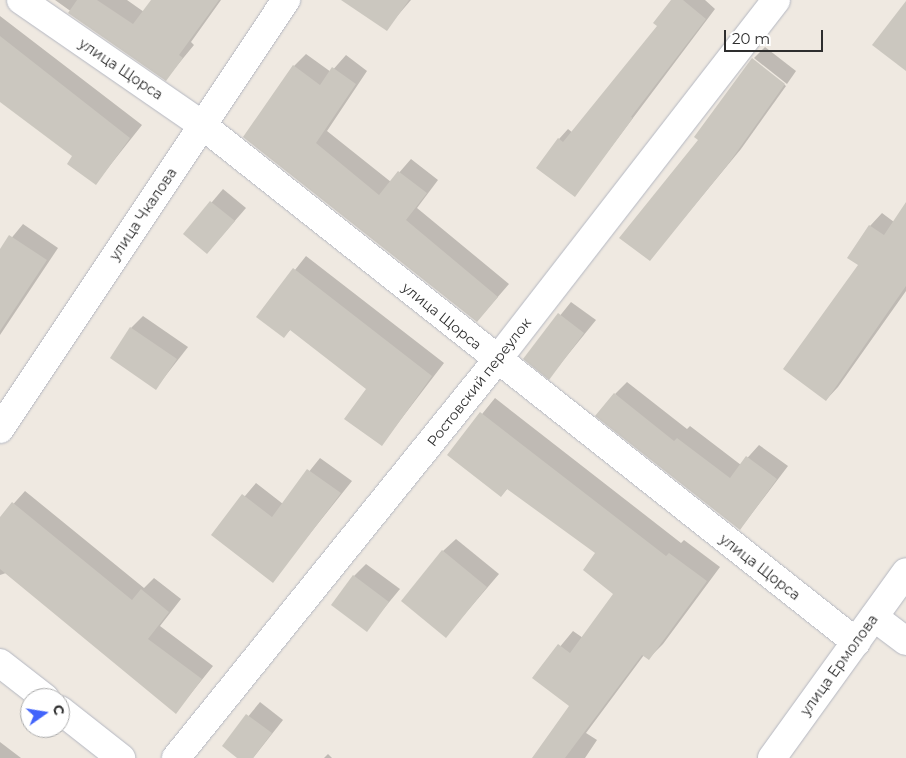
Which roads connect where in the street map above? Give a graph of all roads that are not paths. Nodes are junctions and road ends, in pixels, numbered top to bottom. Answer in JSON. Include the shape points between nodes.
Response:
{"nodes":[{"id":1,"x":21,"y":0,"type":"edge"},
{"id":2,"x":286,"y":0,"type":"edge"},
{"id":3,"x":776,"y":0,"type":"edge"},
{"id":4,"x":202,"y":125,"type":"junction"},
{"id":5,"x":497,"y":360,"type":"junction"},
{"id":6,"x":0,"y":429,"type":"edge"},
{"id":7,"x":906,"y":572,"type":"edge"},
{"id":8,"x":874,"y":616,"type":"junction"},
{"id":9,"x":906,"y":641,"type":"edge"},
{"id":10,"x":856,"y":642,"type":"junction"},
{"id":11,"x":0,"y":663,"type":"edge"},
{"id":12,"x":32,"y":688,"type":"edge"},
{"id":13,"x":70,"y":718,"type":"edge"},
{"id":14,"x":121,"y":758,"type":"edge"},
{"id":15,"x":176,"y":758,"type":"edge"},
{"id":16,"x":772,"y":758,"type":"edge"}],
"edges":[{"from":1,"to":4,"type":"street","name":"улица Щорса"},
{"from":2,"to":4,"type":"street","name":"улица Чкалова"},
{"from":3,"to":5,"type":"street","name":"Ростовский переулок"},
{"from":4,"to":5,"type":"street","name":"улица Щорса"},
{"from":4,"to":6,"type":"street","name":"улица Чкалова"},
{"from":5,"to":10,"type":"street","name":"улица Щорса"},
{"from":5,"to":15,"type":"street","name":"Ростовский переулок"},
{"from":7,"to":8,"type":"street","name":"улица Ермолова"},
{"from":8,"to":9,"type":"street"},
{"from":8,"to":10,"type":"street","name":"улица Ермолова"},
{"from":10,"to":16,"type":"street","name":"улица Ермолова"},
{"from":11,"to":12,"type":"street"},
{"from":13,"to":14,"type":"street"}]}
